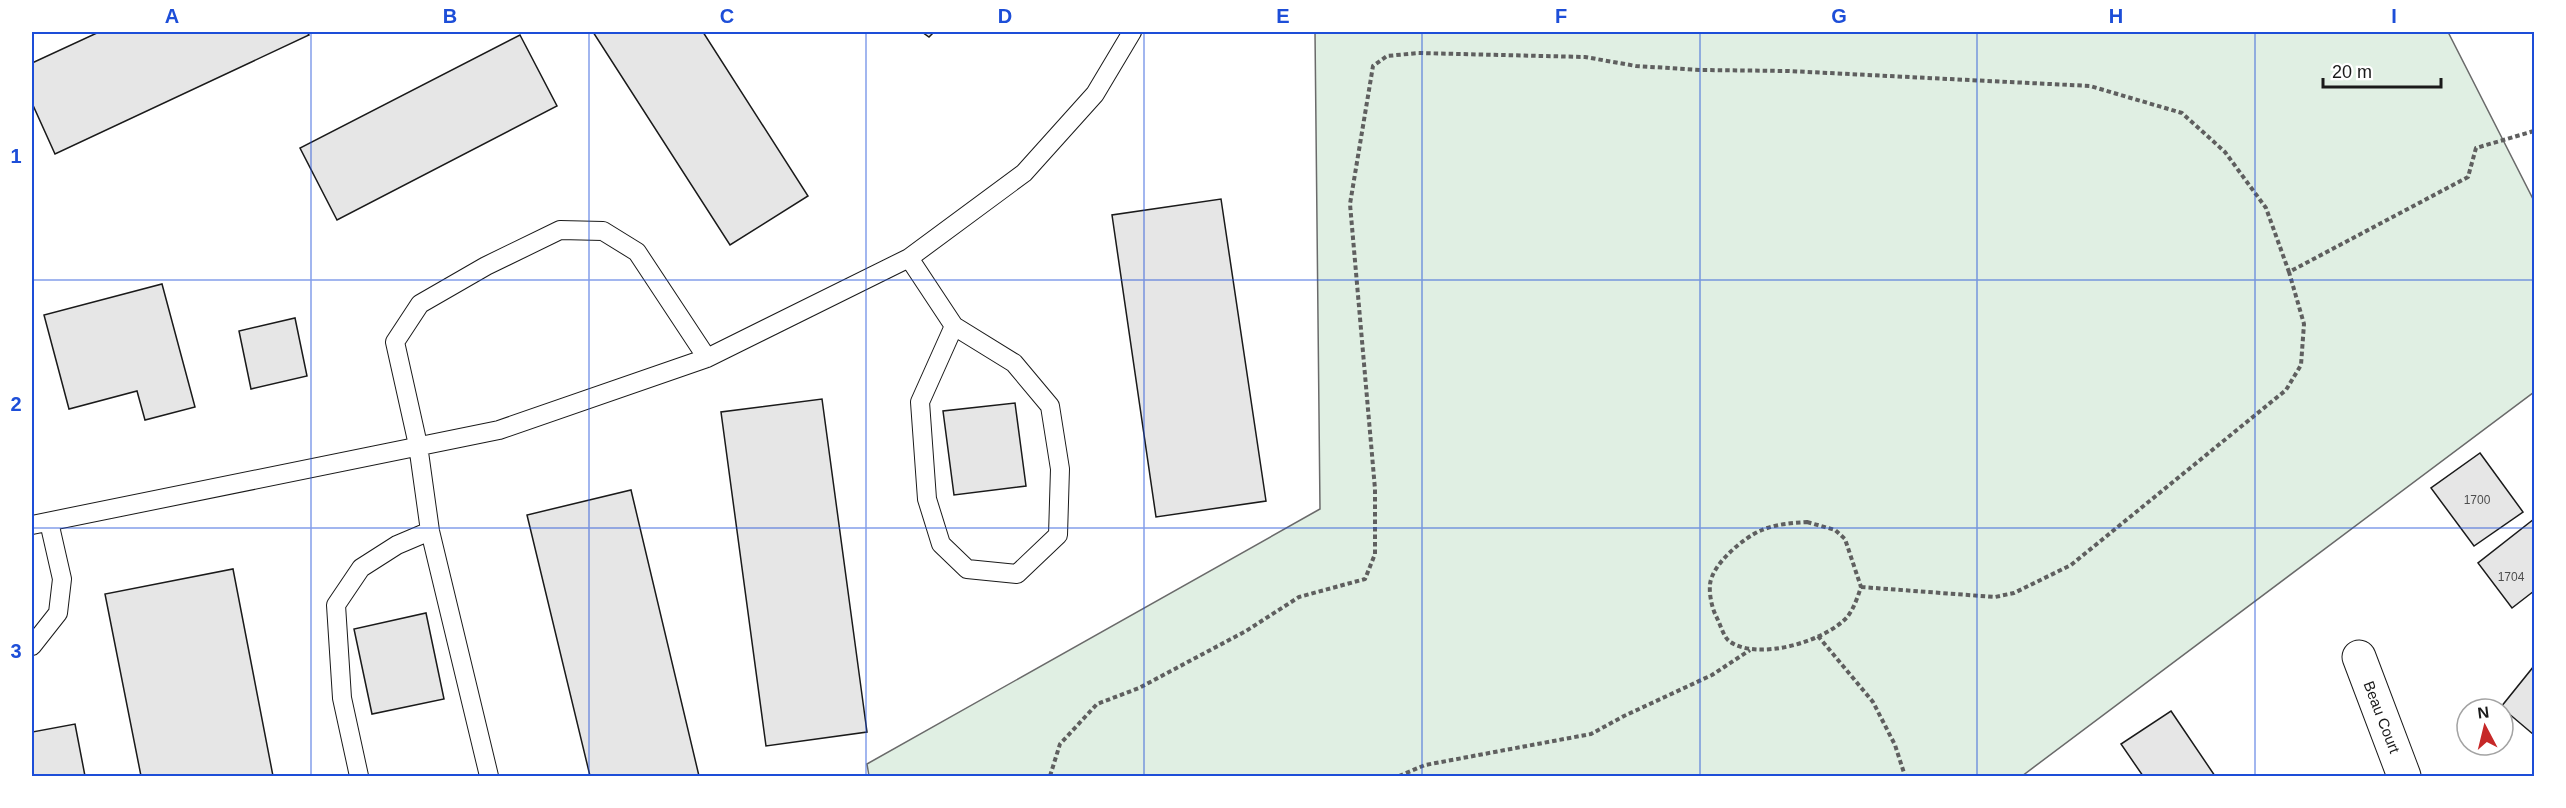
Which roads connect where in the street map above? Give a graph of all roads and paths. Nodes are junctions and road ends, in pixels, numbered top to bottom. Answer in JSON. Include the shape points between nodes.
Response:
{"nodes":[{"id":1,"x":1132,"y":32,"type":"edge"},
{"id":2,"x":2535,"y":131,"type":"edge"},
{"id":3,"x":909,"y":258,"type":"junction"},
{"id":4,"x":2289,"y":272,"type":"junction"},
{"id":5,"x":954,"y":326,"type":"junction"},
{"id":6,"x":707,"y":358,"type":"junction"},
{"id":7,"x":418,"y":446,"type":"junction"},
{"id":8,"x":40,"y":523,"type":"edge"},
{"id":9,"x":430,"y":531,"type":"junction"},
{"id":10,"x":1861,"y":587,"type":"junction"},
{"id":11,"x":1818,"y":636,"type":"junction"},
{"id":12,"x":32,"y":646,"type":"edge"},
{"id":13,"x":1750,"y":650,"type":"junction"},
{"id":14,"x":2359,"y":657,"type":"dead end"},
{"id":15,"x":359,"y":777,"type":"edge"},
{"id":16,"x":489,"y":777,"type":"edge"},
{"id":17,"x":1050,"y":777,"type":"edge"},
{"id":18,"x":1399,"y":777,"type":"edge"},
{"id":19,"x":1905,"y":777,"type":"edge"},
{"id":20,"x":2404,"y":777,"type":"edge"}],
"edges":[{"from":1,"to":3,"type":"lane","via":[[1095,94],[1024,173]]},
{"from":2,"to":4,"type":"path","via":[[2476,148],[2468,177]]},
{"from":3,"to":5,"type":"lane"},
{"from":3,"to":6,"type":"lane"},
{"from":4,"to":10,"type":"path","via":[[2304,324],[2301,365],[2286,390],[2071,565],[2014,593],[1995,597]]},
{"from":4,"to":17,"type":"path","via":[[2266,208],[2225,152],[2182,113],[2090,86],[1701,70],[1636,66],[1586,57],[1418,53],[1387,56],[1373,66],[1350,204],[1375,489],[1375,554],[1365,579],[1299,597],[1246,631],[1139,688],[1097,704],[1060,744]]},
{"from":5,"to":5,"type":"lane","via":[[1014,363],[1050,406],[1060,469],[1059,535],[1017,574],[967,569],[941,544],[927,499],[920,402]]},
{"from":6,"to":7,"type":"lane","via":[[499,430]]},
{"from":6,"to":7,"type":"lane","via":[[637,252],[603,231],[560,230],[420,304],[395,342]]},
{"from":7,"to":8,"type":"lane"},
{"from":7,"to":9,"type":"lane"},
{"from":8,"to":12,"type":"lane","via":[[62,579],[58,614]]},
{"from":9,"to":15,"type":"lane","via":[[397,545],[361,568],[336,605],[342,698]]},
{"from":9,"to":16,"type":"lane"},
{"from":10,"to":11,"type":"path","via":[[1847,617]]},
{"from":10,"to":13,"type":"path","via":[[1845,539],[1835,530],[1807,522],[1760,530],[1734,547],[1709,584],[1713,610],[1728,640]]},
{"from":11,"to":13,"type":"path","via":[[1770,651]]},
{"from":11,"to":19,"type":"path","via":[[1873,702],[1895,745]]},
{"from":13,"to":18,"type":"path","via":[[1712,675],[1591,734],[1425,765]]},
{"from":14,"to":20,"type":"street","name":"Beau Court"}]}
